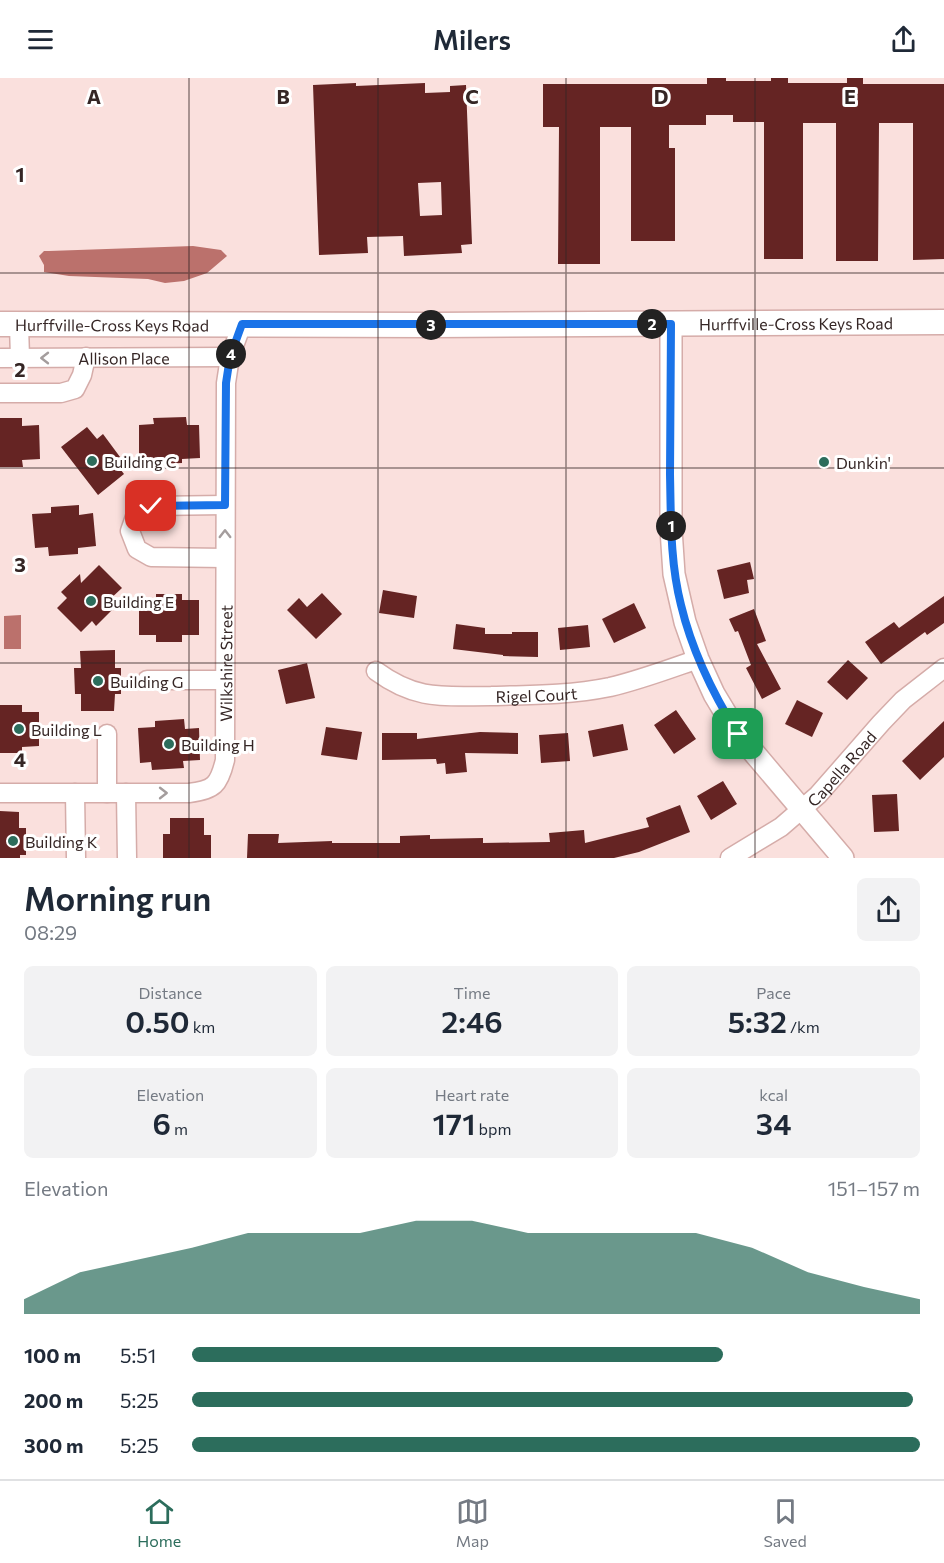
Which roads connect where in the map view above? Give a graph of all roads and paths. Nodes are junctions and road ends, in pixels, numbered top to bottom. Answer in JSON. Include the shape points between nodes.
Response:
{"nodes":[{"id":1,"x":944,"y":322,"type":"edge"},
{"id":2,"x":10,"y":324,"type":"edge"},
{"id":3,"x":242,"y":324,"type":"junction"},
{"id":4,"x":671,"y":324,"type":"junction"},
{"id":5,"x":86,"y":357,"type":"junction"},
{"id":6,"x":230,"y":357,"type":"junction"},
{"id":7,"x":0,"y":358,"type":"edge"},
{"id":8,"x":20,"y":358,"type":"junction"},
{"id":9,"x":0,"y":393,"type":"edge"},
{"id":10,"x":225,"y":505,"type":"junction"},
{"id":11,"x":225,"y":558,"type":"junction"},
{"id":12,"x":698,"y":659,"type":"junction"},
{"id":13,"x":944,"y":668,"type":"edge"},
{"id":14,"x":376,"y":671,"type":"dead end"},
{"id":15,"x":147,"y":680,"type":"dead end"},
{"id":16,"x":225,"y":680,"type":"junction"},
{"id":17,"x":106,"y":734,"type":"dead end"},
{"id":18,"x":0,"y":793,"type":"edge"},
{"id":19,"x":75,"y":793,"type":"junction"},
{"id":20,"x":107,"y":793,"type":"junction"},
{"id":21,"x":126,"y":793,"type":"junction"},
{"id":22,"x":802,"y":810,"type":"junction"},
{"id":23,"x":76,"y":858,"type":"edge"},
{"id":24,"x":127,"y":858,"type":"edge"},
{"id":25,"x":730,"y":858,"type":"edge"},
{"id":26,"x":843,"y":858,"type":"edge"}],
"edges":[{"from":1,"to":4,"type":"main road","name":"Hurffville-Cross Keys Road"},
{"from":2,"to":3,"type":"main road","name":"Hurffville-Cross Keys Road"},
{"from":2,"to":8,"type":"street"},
{"from":3,"to":4,"type":"main road","name":"Hurffville-Cross Keys Road"},
{"from":3,"to":6,"type":"street","name":"Wilkshire Street"},
{"from":4,"to":12,"type":"street","via":[[672,554],[681,606]]},
{"from":5,"to":6,"type":"street","name":"Allison Place"},
{"from":5,"to":8,"type":"street","name":"Allison Place","one_way":true},
{"from":5,"to":9,"type":"street","via":[[75,389],[61,393]]},
{"from":6,"to":10,"type":"street","name":"Wilkshire Street","via":[[226,383]]},
{"from":7,"to":8,"type":"street","name":"Allison Place"},
{"from":11,"to":10,"type":"street","name":"Wilkshire Street","one_way":true},
{"from":10,"to":11,"type":"street","via":[[151,506],[136,514],[130,531],[137,549],[151,557]]},
{"from":11,"to":16,"type":"street","name":"Wilkshire Street"},
{"from":12,"to":14,"type":"street","name":"Rigel Court","via":[[610,687],[540,695],[434,696],[407,690]]},
{"from":12,"to":22,"type":"street","via":[[738,734]]},
{"from":13,"to":22,"type":"street","name":"Capella Road","via":[[903,700]]},
{"from":15,"to":16,"type":"street"},
{"from":21,"to":16,"type":"street","name":"Wilkshire Street","one_way":true,"via":[[189,793],[213,786],[222,775],[225,760]]},
{"from":17,"to":20,"type":"street"},
{"from":18,"to":19,"type":"street","name":"Wilkshire Street"},
{"from":19,"to":20,"type":"street","name":"Wilkshire Street"},
{"from":19,"to":23,"type":"street"},
{"from":20,"to":21,"type":"street","name":"Wilkshire Street"},
{"from":21,"to":24,"type":"street"},
{"from":22,"to":25,"type":"street","name":"Capella Road"},
{"from":22,"to":26,"type":"street"}]}
